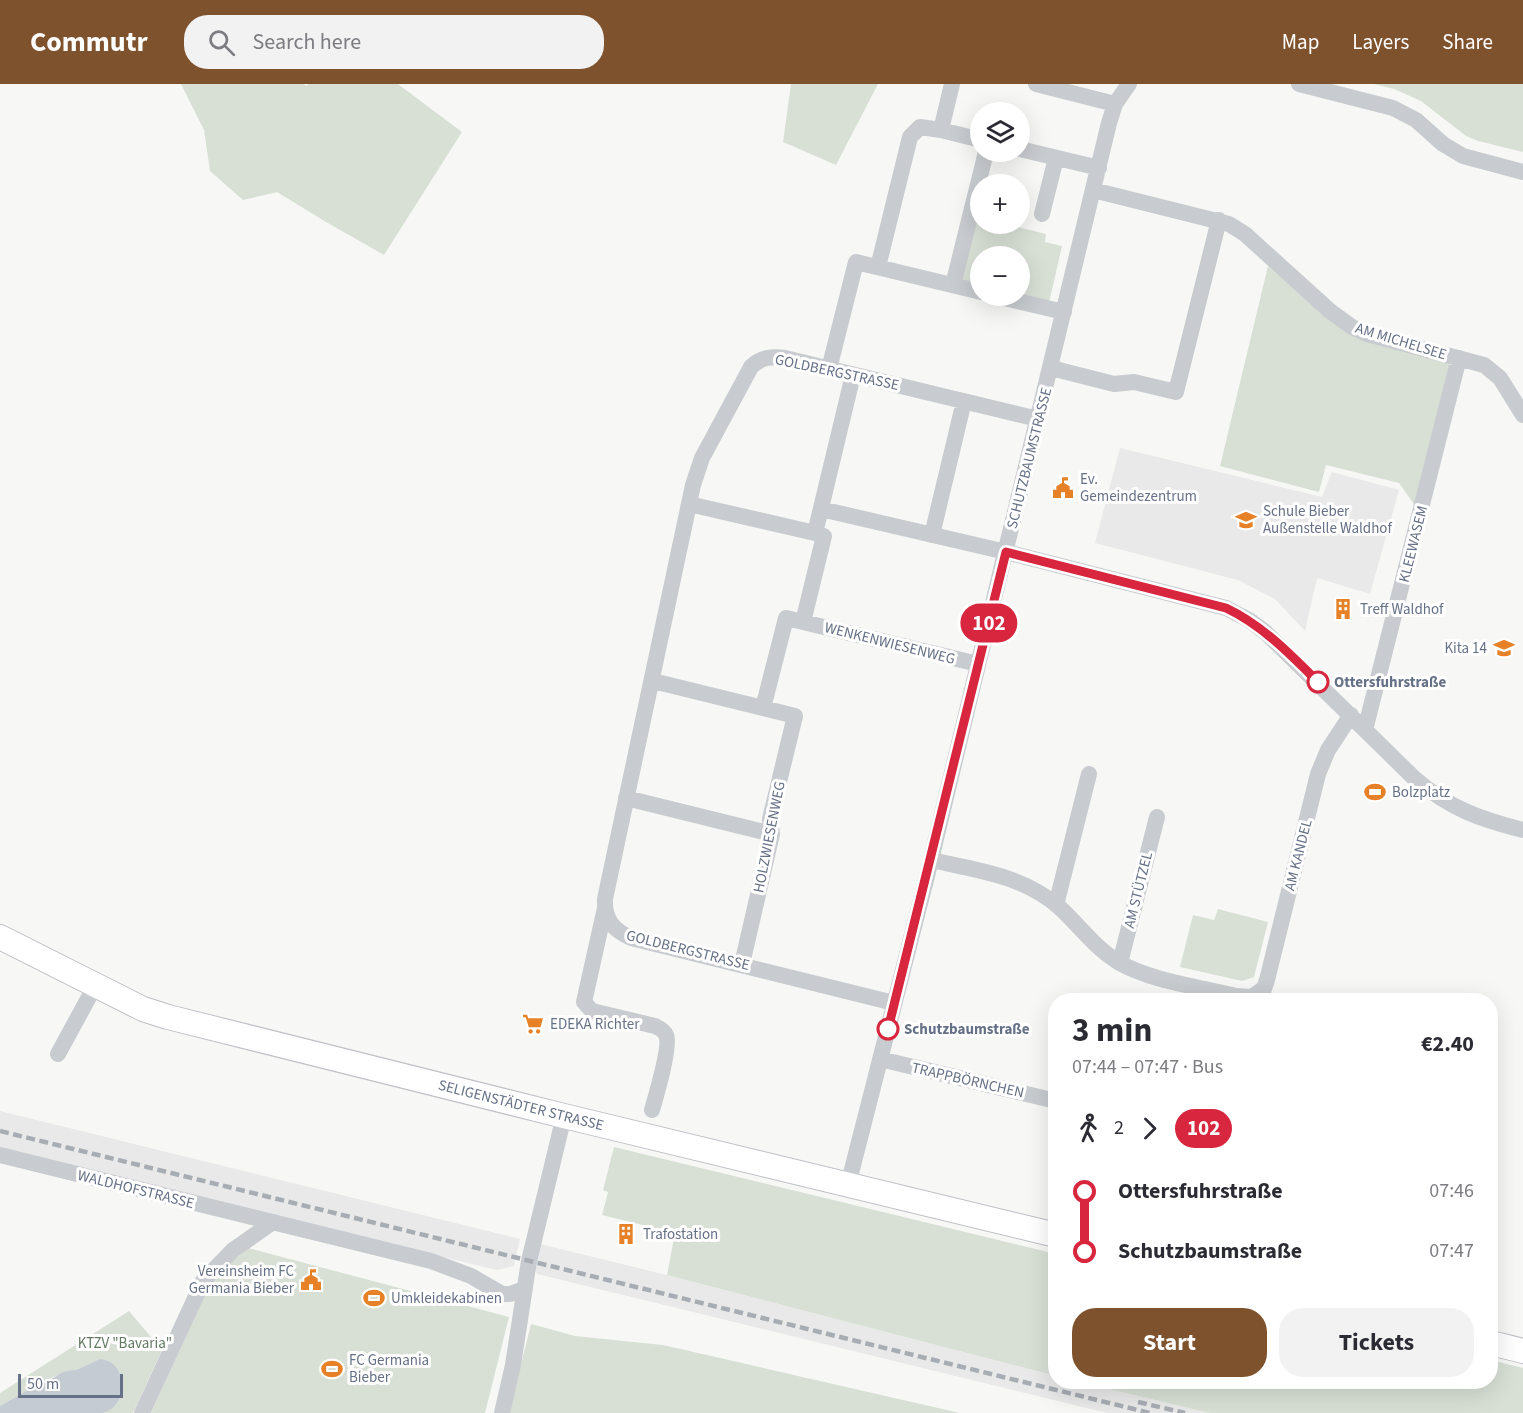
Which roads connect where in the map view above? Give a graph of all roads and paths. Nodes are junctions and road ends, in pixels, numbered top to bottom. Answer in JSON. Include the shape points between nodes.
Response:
{"nodes":[{"id":1,"x":952,"y":84,"type":"edge"},
{"id":2,"x":1036,"y":84,"type":"edge"},
{"id":3,"x":1129,"y":84,"type":"edge"},
{"id":4,"x":1299,"y":84,"type":"edge"},
{"id":5,"x":1115,"y":104,"type":"junction"},
{"id":6,"x":941,"y":130,"type":"junction"},
{"id":7,"x":970,"y":137,"type":"edge"},
{"id":8,"x":1030,"y":152,"type":"edge"},
{"id":9,"x":1056,"y":158,"type":"junction"},
{"id":10,"x":984,"y":162,"type":"edge"},
{"id":11,"x":1099,"y":168,"type":"junction"},
{"id":12,"x":1523,"y":172,"type":"edge"},
{"id":13,"x":1093,"y":190,"type":"junction"},
{"id":14,"x":1042,"y":214,"type":"dead end"},
{"id":15,"x":1219,"y":220,"type":"junction"},
{"id":16,"x":878,"y":267,"type":"junction"},
{"id":17,"x":953,"y":285,"type":"junction"},
{"id":18,"x":970,"y":289,"type":"edge"},
{"id":19,"x":1030,"y":304,"type":"edge"},
{"id":20,"x":1064,"y":312,"type":"junction"},
{"id":21,"x":1459,"y":358,"type":"junction"},
{"id":22,"x":1051,"y":368,"type":"junction"},
{"id":23,"x":830,"y":369,"type":"junction"},
{"id":24,"x":853,"y":375,"type":"junction"},
{"id":25,"x":964,"y":401,"type":"junction"},
{"id":26,"x":1523,"y":415,"type":"edge"},
{"id":27,"x":1038,"y":419,"type":"junction"},
{"id":28,"x":689,"y":504,"type":"junction"},
{"id":29,"x":821,"y":509,"type":"junction"},
{"id":30,"x":815,"y":533,"type":"junction"},
{"id":31,"x":932,"y":535,"type":"junction"},
{"id":32,"x":1006,"y":552,"type":"junction"},
{"id":33,"x":803,"y":622,"type":"junction"},
{"id":34,"x":978,"y":664,"type":"junction"},
{"id":35,"x":652,"y":681,"type":"junction"},
{"id":36,"x":763,"y":708,"type":"junction"},
{"id":37,"x":1351,"y":715,"type":"junction"},
{"id":38,"x":1365,"y":730,"type":"junction"},
{"id":39,"x":1089,"y":774,"type":"dead end"},
{"id":40,"x":626,"y":798,"type":"junction"},
{"id":41,"x":1157,"y":817,"type":"dead end"},
{"id":42,"x":1523,"y":830,"type":"edge"},
{"id":43,"x":772,"y":834,"type":"junction"},
{"id":44,"x":931,"y":860,"type":"junction"},
{"id":45,"x":1056,"y":905,"type":"junction"},
{"id":46,"x":604,"y":908,"type":"junction"},
{"id":47,"x":0,"y":937,"type":"edge"},
{"id":48,"x":1120,"y":963,"type":"junction"},
{"id":49,"x":742,"y":964,"type":"junction"},
{"id":50,"x":95,"y":986,"type":"junction"},
{"id":51,"x":1223,"y":993,"type":"edge"},
{"id":52,"x":1263,"y":993,"type":"edge"},
{"id":53,"x":894,"y":1003,"type":"junction"},
{"id":54,"x":58,"y":1054,"type":"dead end"},
{"id":55,"x":880,"y":1059,"type":"junction"},
{"id":56,"x":1048,"y":1099,"type":"edge"},
{"id":57,"x":652,"y":1110,"type":"dead end"},
{"id":58,"x":564,"y":1116,"type":"junction"},
{"id":59,"x":0,"y":1155,"type":"edge"},
{"id":60,"x":848,"y":1185,"type":"junction"},
{"id":61,"x":273,"y":1222,"type":"junction"},
{"id":62,"x":1048,"y":1232,"type":"edge"},
{"id":63,"x":524,"y":1289,"type":"junction"},
{"id":64,"x":1498,"y":1345,"type":"edge"},
{"id":65,"x":1523,"y":1351,"type":"edge"},
{"id":66,"x":142,"y":1413,"type":"edge"},
{"id":67,"x":502,"y":1413,"type":"edge"}],
"edges":[{"from":1,"to":6,"type":"street"},
{"from":2,"to":5,"type":"street"},
{"from":3,"to":5,"type":"street","name":"SCHUTZBAUMSTRASSE"},
{"from":4,"to":12,"type":"street","via":[[1393,108],[1416,120],[1463,156]]},
{"from":5,"to":11,"type":"street","name":"SCHUTZBAUMSTRASSE"},
{"from":6,"to":7,"type":"street"},
{"from":6,"to":16,"type":"street","via":[[920,127],[910,137]]},
{"from":8,"to":9,"type":"street"},
{"from":9,"to":11,"type":"street"},
{"from":9,"to":14,"type":"street"},
{"from":10,"to":17,"type":"street"},
{"from":11,"to":13,"type":"street","name":"SCHUTZBAUMSTRASSE"},
{"from":13,"to":15,"type":"street","name":"AM MICHELSEE"},
{"from":13,"to":20,"type":"street","name":"SCHUTZBAUMSTRASSE"},
{"from":15,"to":21,"type":"street","name":"AM MICHELSEE","via":[[1245,234],[1352,327]]},
{"from":15,"to":22,"type":"street","via":[[1176,392],[1134,382],[1114,384]]},
{"from":16,"to":17,"type":"street"},
{"from":16,"to":23,"type":"street","via":[[856,262]]},
{"from":17,"to":18,"type":"street"},
{"from":19,"to":20,"type":"street"},
{"from":20,"to":22,"type":"street","name":"SCHUTZBAUMSTRASSE"},
{"from":21,"to":26,"type":"street","name":"AM MICHELSEE","via":[[1484,365],[1500,378]]},
{"from":21,"to":38,"type":"street","name":"KLEEWASEM"},
{"from":22,"to":27,"type":"street","name":"SCHUTZBAUMSTRASSE"},
{"from":23,"to":24,"type":"street","name":"GOLDBERGSTRASSE"},
{"from":23,"to":28,"type":"street","name":"GOLDBERGSTRASSE","via":[[777,357],[754,363],[702,458]]},
{"from":24,"to":25,"type":"street","name":"GOLDBERGSTRASSE"},
{"from":24,"to":29,"type":"street"},
{"from":25,"to":27,"type":"street","name":"GOLDBERGSTRASSE"},
{"from":25,"to":31,"type":"street"},
{"from":27,"to":32,"type":"street","name":"SCHUTZBAUMSTRASSE"},
{"from":28,"to":30,"type":"street"},
{"from":28,"to":35,"type":"street","name":"GOLDBERGSTRASSE"},
{"from":29,"to":30,"type":"street"},
{"from":29,"to":31,"type":"street"},
{"from":30,"to":33,"type":"street","via":[[824,536]]},
{"from":31,"to":32,"type":"street"},
{"from":32,"to":34,"type":"street","name":"SCHUTZBAUMSTRASSE"},
{"from":32,"to":37,"type":"street","via":[[1232,611],[1265,632]]},
{"from":33,"to":34,"type":"street","name":"WENKENWIESENWEG"},
{"from":33,"to":36,"type":"street","via":[[786,618]]},
{"from":34,"to":44,"type":"street","name":"SCHUTZBAUMSTRASSE"},
{"from":35,"to":36,"type":"street"},
{"from":35,"to":40,"type":"street","name":"GOLDBERGSTRASSE"},
{"from":36,"to":43,"type":"street","name":"HOLZWIESENWEG","via":[[795,716],[770,819]]},
{"from":37,"to":38,"type":"street"},
{"from":37,"to":52,"type":"street","name":"AM KANDEL","via":[[1318,774]]},
{"from":38,"to":42,"type":"street","via":[[1440,799],[1481,819]]},
{"from":39,"to":45,"type":"street"},
{"from":40,"to":43,"type":"street"},
{"from":40,"to":46,"type":"street","name":"GOLDBERGSTRASSE"},
{"from":41,"to":48,"type":"street","name":"AM STÜTZEL"},
{"from":43,"to":49,"type":"street","name":"HOLZWIESENWEG"},
{"from":44,"to":45,"type":"street","via":[[1018,881]]},
{"from":44,"to":53,"type":"street","name":"SCHUTZBAUMSTRASSE"},
{"from":45,"to":48,"type":"street","via":[[1092,942]]},
{"from":46,"to":49,"type":"street","name":"GOLDBERGSTRASSE","via":[[614,928],[631,938]]},
{"from":46,"to":57,"type":"street","via":[[584,1002],[592,1011],[655,1026],[666,1035],[668,1047]]},
{"from":47,"to":50,"type":"street","name":"SELIGENSTÄDTER STRASSE"},
{"from":48,"to":51,"type":"street","via":[[1148,975]]},
{"from":49,"to":53,"type":"street","name":"GOLDBERGSTRASSE"},
{"from":50,"to":54,"type":"street"},
{"from":50,"to":58,"type":"street","name":"SELIGENSTÄDTER STRASSE","via":[[168,1017]]},
{"from":53,"to":55,"type":"street","name":"SCHUTZBAUMSTRASSE"},
{"from":55,"to":56,"type":"street","name":"TRAPPBÖRNCHEN"},
{"from":55,"to":60,"type":"street","name":"SCHUTZBAUMSTRASSE"},
{"from":58,"to":60,"type":"street","name":"SELIGENSTÄDTER STRASSE"},
{"from":58,"to":63,"type":"street"},
{"from":59,"to":61,"type":"street","name":"WALDHOFSTRASSE"},
{"from":60,"to":62,"type":"street","name":"SELIGENSTÄDTER STRASSE"},
{"from":61,"to":63,"type":"street","name":"WALDHOFSTRASSE","via":[[445,1265],[502,1294]]},
{"from":61,"to":66,"type":"street","via":[[233,1250],[202,1281]]},
{"from":63,"to":67,"type":"street"},
{"from":64,"to":65,"type":"street"}]}
